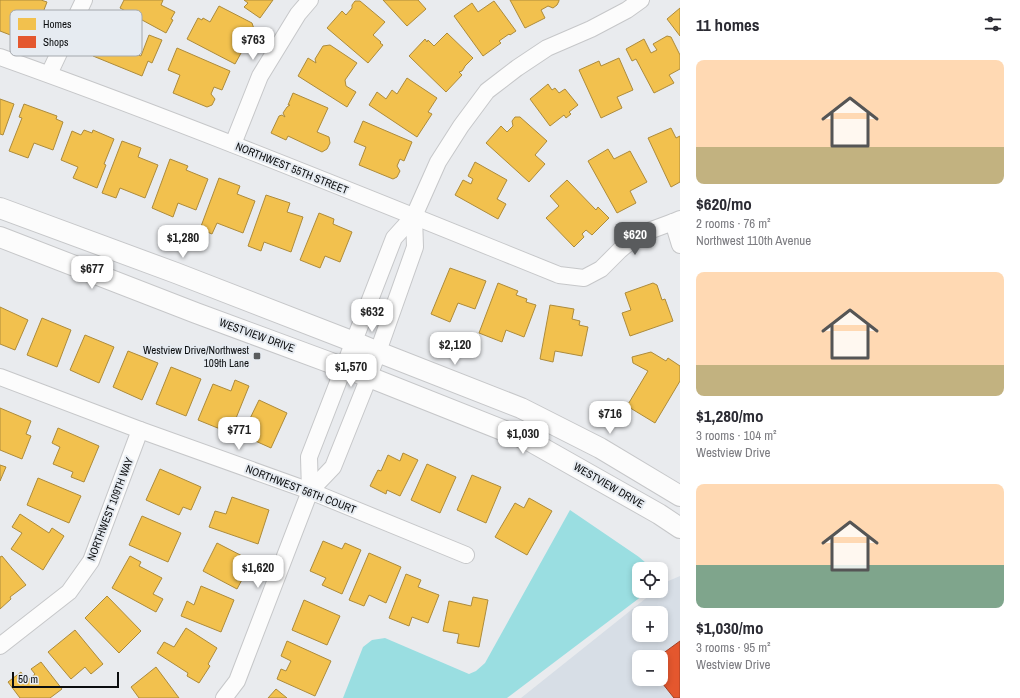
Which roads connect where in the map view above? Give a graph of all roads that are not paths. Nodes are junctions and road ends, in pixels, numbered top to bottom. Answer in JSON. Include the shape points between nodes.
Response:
{"nodes":[{"id":1,"x":84,"y":0,"type":"edge"},
{"id":2,"x":310,"y":0,"type":"edge"},
{"id":3,"x":641,"y":0,"type":"edge"},
{"id":4,"x":79,"y":10,"type":"edge"},
{"id":5,"x":0,"y":56,"type":"edge"},
{"id":6,"x":58,"y":56,"type":"edge"},
{"id":7,"x":49,"y":74,"type":"junction"},
{"id":8,"x":233,"y":144,"type":"junction"},
{"id":9,"x":0,"y":208,"type":"edge"},
{"id":10,"x":414,"y":216,"type":"junction"},
{"id":11,"x":676,"y":220,"type":"edge"},
{"id":12,"x":0,"y":237,"type":"edge"},
{"id":13,"x":680,"y":245,"type":"edge"},
{"id":14,"x":354,"y":342,"type":"junction"},
{"id":15,"x":378,"y":352,"type":"junction"},
{"id":16,"x":344,"y":368,"type":"junction"},
{"id":17,"x":0,"y":377,"type":"edge"},
{"id":18,"x":369,"y":377,"type":"junction"},
{"id":19,"x":140,"y":430,"type":"junction"},
{"id":20,"x":310,"y":491,"type":"junction"},
{"id":21,"x":680,"y":496,"type":"edge"},
{"id":22,"x":680,"y":528,"type":"edge"},
{"id":23,"x":466,"y":555,"type":"dead end"},
{"id":24,"x":0,"y":646,"type":"edge"},
{"id":25,"x":224,"y":698,"type":"edge"}],
"edges":[{"from":1,"to":4,"type":"street"},
{"from":2,"to":8,"type":"street","via":[[298,14],[260,76]]},
{"from":3,"to":10,"type":"street","via":[[591,29],[548,48],[487,91],[438,162]]},
{"from":5,"to":7,"type":"street","name":"NORTHWEST 55TH STREET"},
{"from":6,"to":7,"type":"street"},
{"from":7,"to":8,"type":"street","name":"NORTHWEST 55TH STREET"},
{"from":8,"to":10,"type":"street","name":"NORTHWEST 55TH STREET"},
{"from":9,"to":14,"type":"street"},
{"from":10,"to":11,"type":"street","name":"NORTHWEST 55TH STREET","via":[[559,275],[584,278],[601,269],[638,235]]},
{"from":10,"to":14,"type":"street","via":[[394,238]]},
{"from":10,"to":15,"type":"street","via":[[415,248]]},
{"from":11,"to":13,"type":"street"},
{"from":12,"to":16,"type":"street","name":"WESTVIEW DRIVE"},
{"from":14,"to":15,"type":"street"},
{"from":14,"to":16,"type":"street"},
{"from":15,"to":18,"type":"street"},
{"from":15,"to":21,"type":"street","via":[[520,408],[600,448]]},
{"from":16,"to":18,"type":"street","name":"WESTVIEW DRIVE"},
{"from":16,"to":20,"type":"street","via":[[310,458]]},
{"from":17,"to":19,"type":"street","name":"NORTHWEST 56TH COURT"},
{"from":18,"to":20,"type":"street","via":[[333,467]]},
{"from":18,"to":22,"type":"street","name":"WESTVIEW DRIVE","via":[[530,441]]},
{"from":19,"to":20,"type":"street","name":"NORTHWEST 56TH COURT"},
{"from":19,"to":24,"type":"street","name":"NORTHWEST 109TH WAY","via":[[91,561],[69,592]]},
{"from":20,"to":23,"type":"street","name":"NORTHWEST 56TH COURT"},
{"from":20,"to":25,"type":"street","via":[[237,681]]}]}
